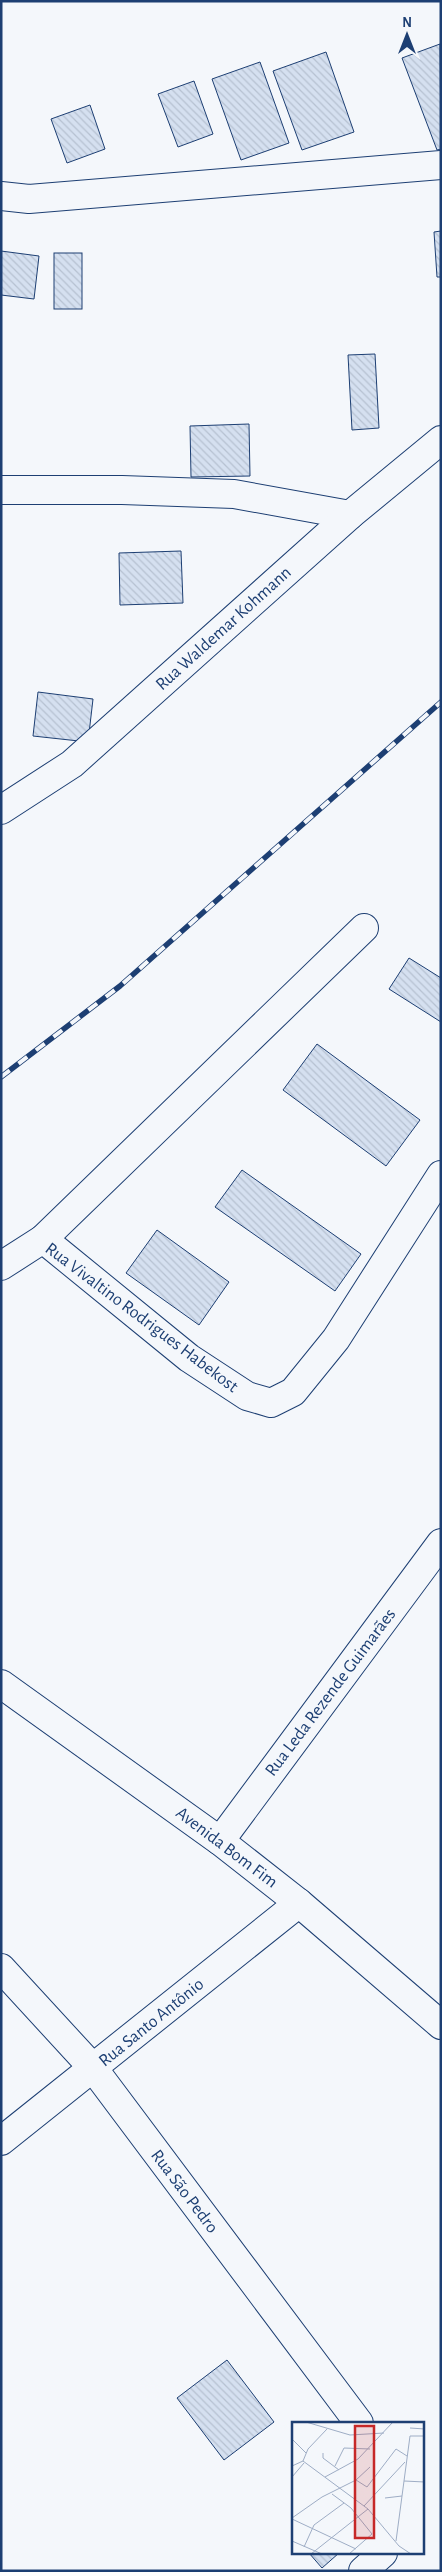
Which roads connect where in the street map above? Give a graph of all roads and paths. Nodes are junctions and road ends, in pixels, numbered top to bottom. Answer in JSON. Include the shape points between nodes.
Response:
{"nodes":[{"id":1,"x":441,"y":165,"type":"edge"},
{"id":2,"x":1,"y":196,"type":"edge"},
{"id":3,"x":441,"y":440,"type":"edge"},
{"id":4,"x":1,"y":490,"type":"edge"},
{"id":5,"x":350,"y":515,"type":"junction"},
{"id":6,"x":1,"y":810,"type":"edge"},
{"id":7,"x":364,"y":928,"type":"dead end"},
{"id":8,"x":441,"y":1175,"type":"edge"},
{"id":9,"x":44,"y":1239,"type":"junction"},
{"id":10,"x":1,"y":1266,"type":"edge"},
{"id":11,"x":441,"y":1543,"type":"edge"},
{"id":12,"x":1,"y":1684,"type":"edge"},
{"id":13,"x":220,"y":1841,"type":"junction"},
{"id":14,"x":299,"y":1902,"type":"junction"},
{"id":15,"x":1,"y":1968,"type":"edge"},
{"id":16,"x":441,"y":2025,"type":"edge"},
{"id":17,"x":93,"y":2068,"type":"junction"},
{"id":18,"x":1,"y":2141,"type":"edge"},
{"id":19,"x":359,"y":2422,"type":"edge"},
{"id":20,"x":382,"y":2554,"type":"edge"},
{"id":21,"x":363,"y":2571,"type":"edge"}],
"edges":[{"from":1,"to":2,"type":"street","via":[[29,199]]},
{"from":3,"to":5,"type":"street","name":"Rua Waldemar Kohmann"},
{"from":4,"to":5,"type":"street","via":[[234,494]]},
{"from":5,"to":6,"type":"street","name":"Rua Waldemar Kohmann","via":[[72,764]]},
{"from":7,"to":9,"type":"street"},
{"from":8,"to":9,"type":"street","name":"Rua Vivaltino Rodrigues Habekost","via":[[336,1339],[293,1392],[271,1403],[246,1396],[189,1358]]},
{"from":9,"to":10,"type":"street","name":"Rua Vivaltino Rodrigues Habekost"},
{"from":11,"to":13,"type":"street","name":"Rua Leda Rezende Guimarães"},
{"from":12,"to":13,"type":"street","name":"Avenida Bom Fim"},
{"from":13,"to":14,"type":"street","name":"Avenida Bom Fim"},
{"from":14,"to":16,"type":"street","name":"Avenida Bom Fim"},
{"from":14,"to":17,"type":"street","name":"Rua Santo Antônio"},
{"from":15,"to":17,"type":"street","name":"Rua São Pedro"},
{"from":17,"to":18,"type":"street","name":"Rua Santo Antônio"},
{"from":17,"to":19,"type":"street","name":"Rua São Pedro"},
{"from":20,"to":21,"type":"street"}]}
